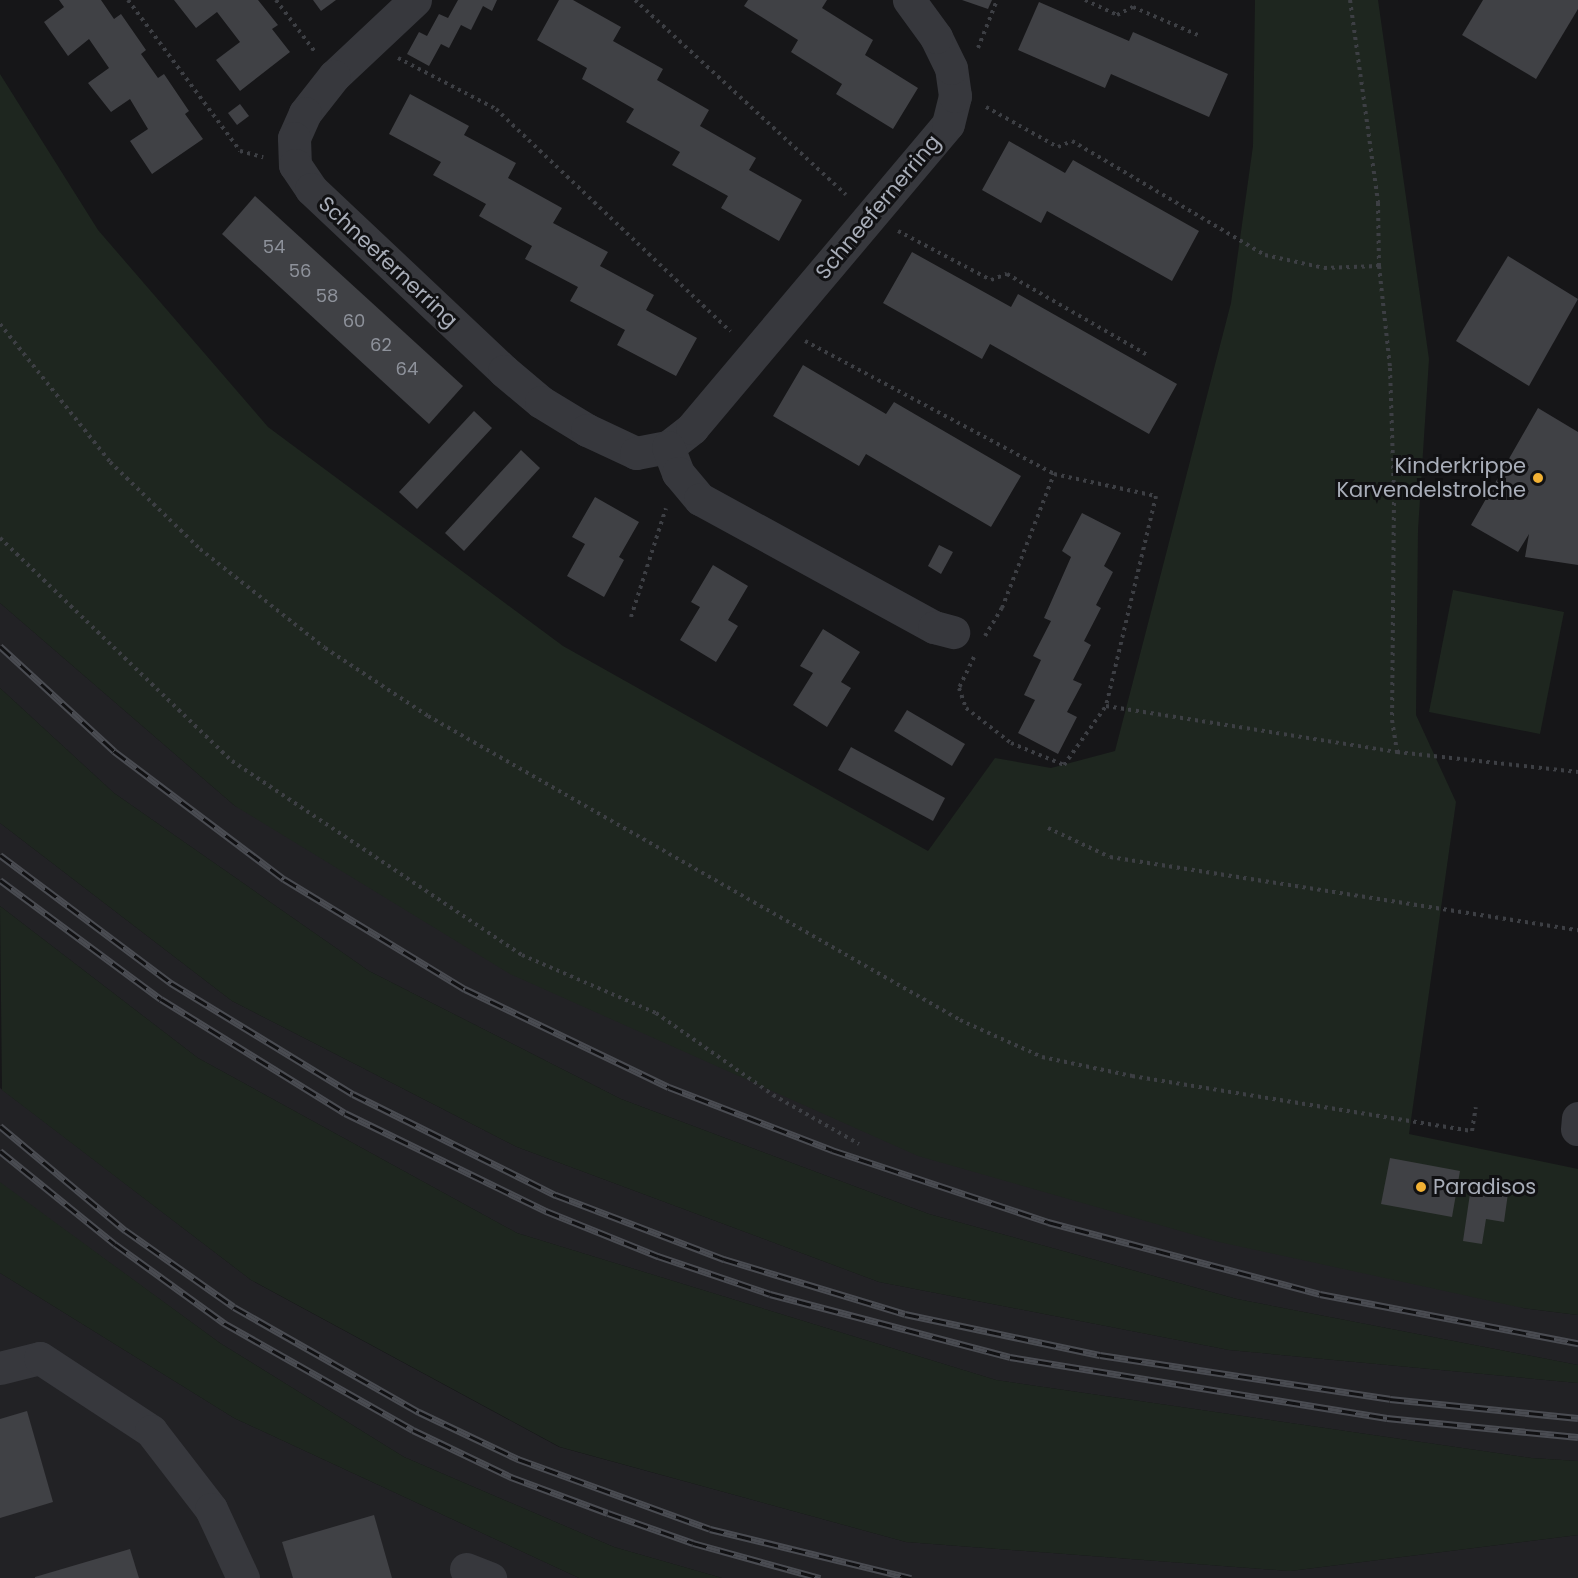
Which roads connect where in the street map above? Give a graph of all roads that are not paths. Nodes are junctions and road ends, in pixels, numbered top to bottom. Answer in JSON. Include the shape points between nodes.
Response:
{"nodes":[{"id":1,"x":415,"y":0,"type":"edge"},
{"id":2,"x":909,"y":0,"type":"edge"},
{"id":3,"x":673,"y":460,"type":"junction"},
{"id":4,"x":967,"y":638,"type":"road end"},
{"id":5,"x":0,"y":1368,"type":"edge"},
{"id":6,"x":243,"y":1578,"type":"edge"}],
"edges":[{"from":1,"to":3,"type":"street","name":"Schneefernerring","via":[[334,76],[305,113],[294,138],[295,165],[311,189],[541,402],[636,453]]},
{"from":2,"to":3,"type":"street","name":"Schneefernerring","via":[[936,38],[953,82],[948,124],[692,429]]},
{"from":3,"to":4,"type":"street","via":[[700,499],[933,627]]},
{"from":5,"to":6,"type":"street","via":[[40,1358],[151,1431],[211,1509]]}]}
